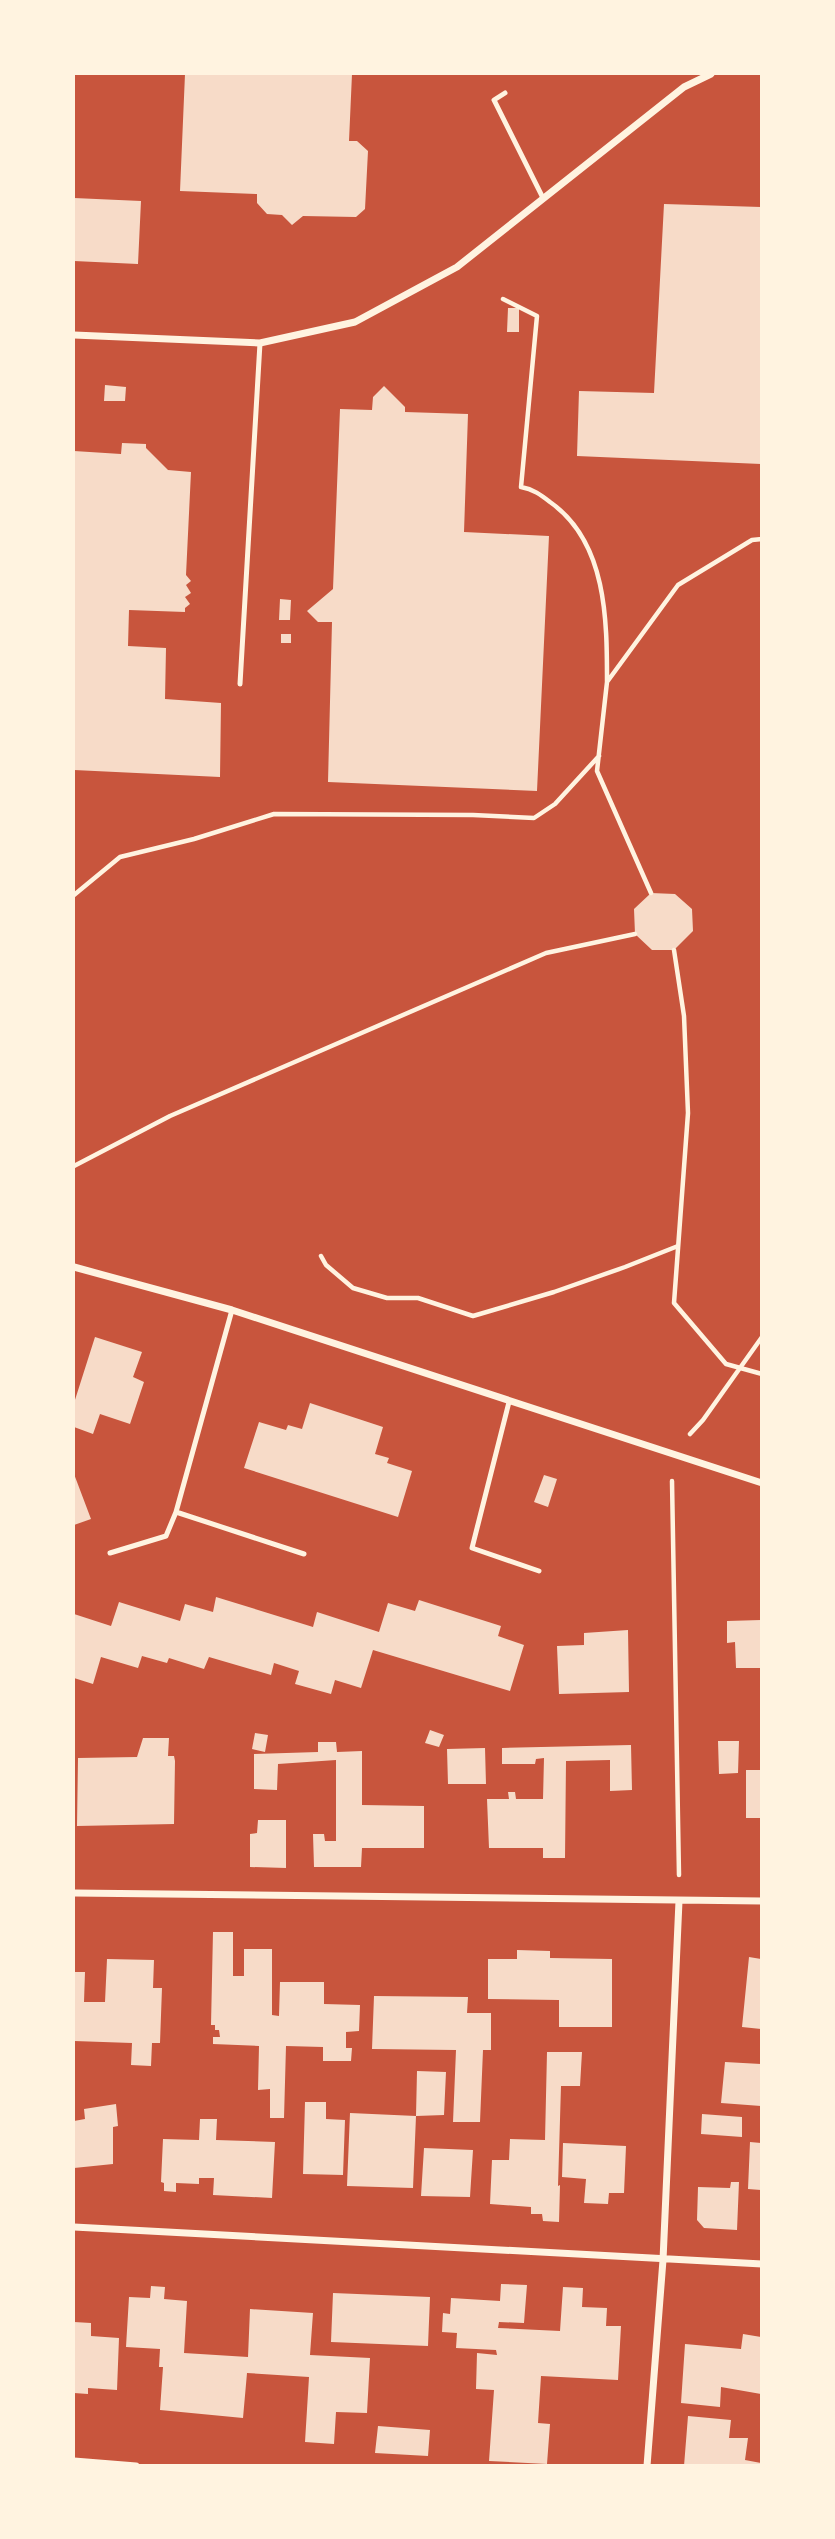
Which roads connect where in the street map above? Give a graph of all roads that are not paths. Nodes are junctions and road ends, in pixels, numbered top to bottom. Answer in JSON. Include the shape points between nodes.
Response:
{"nodes":[{"id":1,"x":711,"y":74,"type":"edge"},
{"id":2,"x":505,"y":93,"type":"dead end"},
{"id":3,"x":544,"y":198,"type":"junction"},
{"id":4,"x":74,"y":335,"type":"edge"},
{"id":5,"x":260,"y":343,"type":"junction"},
{"id":6,"x":240,"y":684,"type":"dead end"},
{"id":7,"x":74,"y":1266,"type":"edge"},
{"id":8,"x":232,"y":1310,"type":"junction"},
{"id":9,"x":509,"y":1402,"type":"junction"},
{"id":10,"x":761,"y":1483,"type":"edge"},
{"id":11,"x":176,"y":1512,"type":"junction"},
{"id":12,"x":110,"y":1553,"type":"dead end"},
{"id":13,"x":304,"y":1554,"type":"dead end"},
{"id":14,"x":539,"y":1571,"type":"dead end"},
{"id":15,"x":74,"y":1893,"type":"edge"},
{"id":16,"x":679,"y":1900,"type":"junction"},
{"id":17,"x":761,"y":1901,"type":"edge"},
{"id":18,"x":74,"y":2227,"type":"edge"},
{"id":19,"x":663,"y":2260,"type":"junction"},
{"id":20,"x":761,"y":2264,"type":"edge"},
{"id":21,"x":74,"y":2461,"type":"edge"},
{"id":22,"x":136,"y":2466,"type":"edge"},
{"id":23,"x":647,"y":2466,"type":"edge"}],
"edges":[{"from":1,"to":3,"type":"street","via":[[684,86]]},
{"from":2,"to":3,"type":"lane","via":[[494,100]]},
{"from":3,"to":5,"type":"street","via":[[457,268],[355,322]]},
{"from":4,"to":5,"type":"street"},
{"from":5,"to":6,"type":"lane"},
{"from":7,"to":8,"type":"street"},
{"from":8,"to":9,"type":"street"},
{"from":8,"to":11,"type":"lane"},
{"from":9,"to":10,"type":"street"},
{"from":9,"to":14,"type":"lane","via":[[472,1548]]},
{"from":11,"to":12,"type":"lane","via":[[166,1536]]},
{"from":11,"to":13,"type":"lane"},
{"from":15,"to":16,"type":"street"},
{"from":16,"to":17,"type":"street"},
{"from":16,"to":19,"type":"street"},
{"from":18,"to":19,"type":"street"},
{"from":19,"to":20,"type":"street"},
{"from":19,"to":23,"type":"street"},
{"from":21,"to":22,"type":"street"}]}
